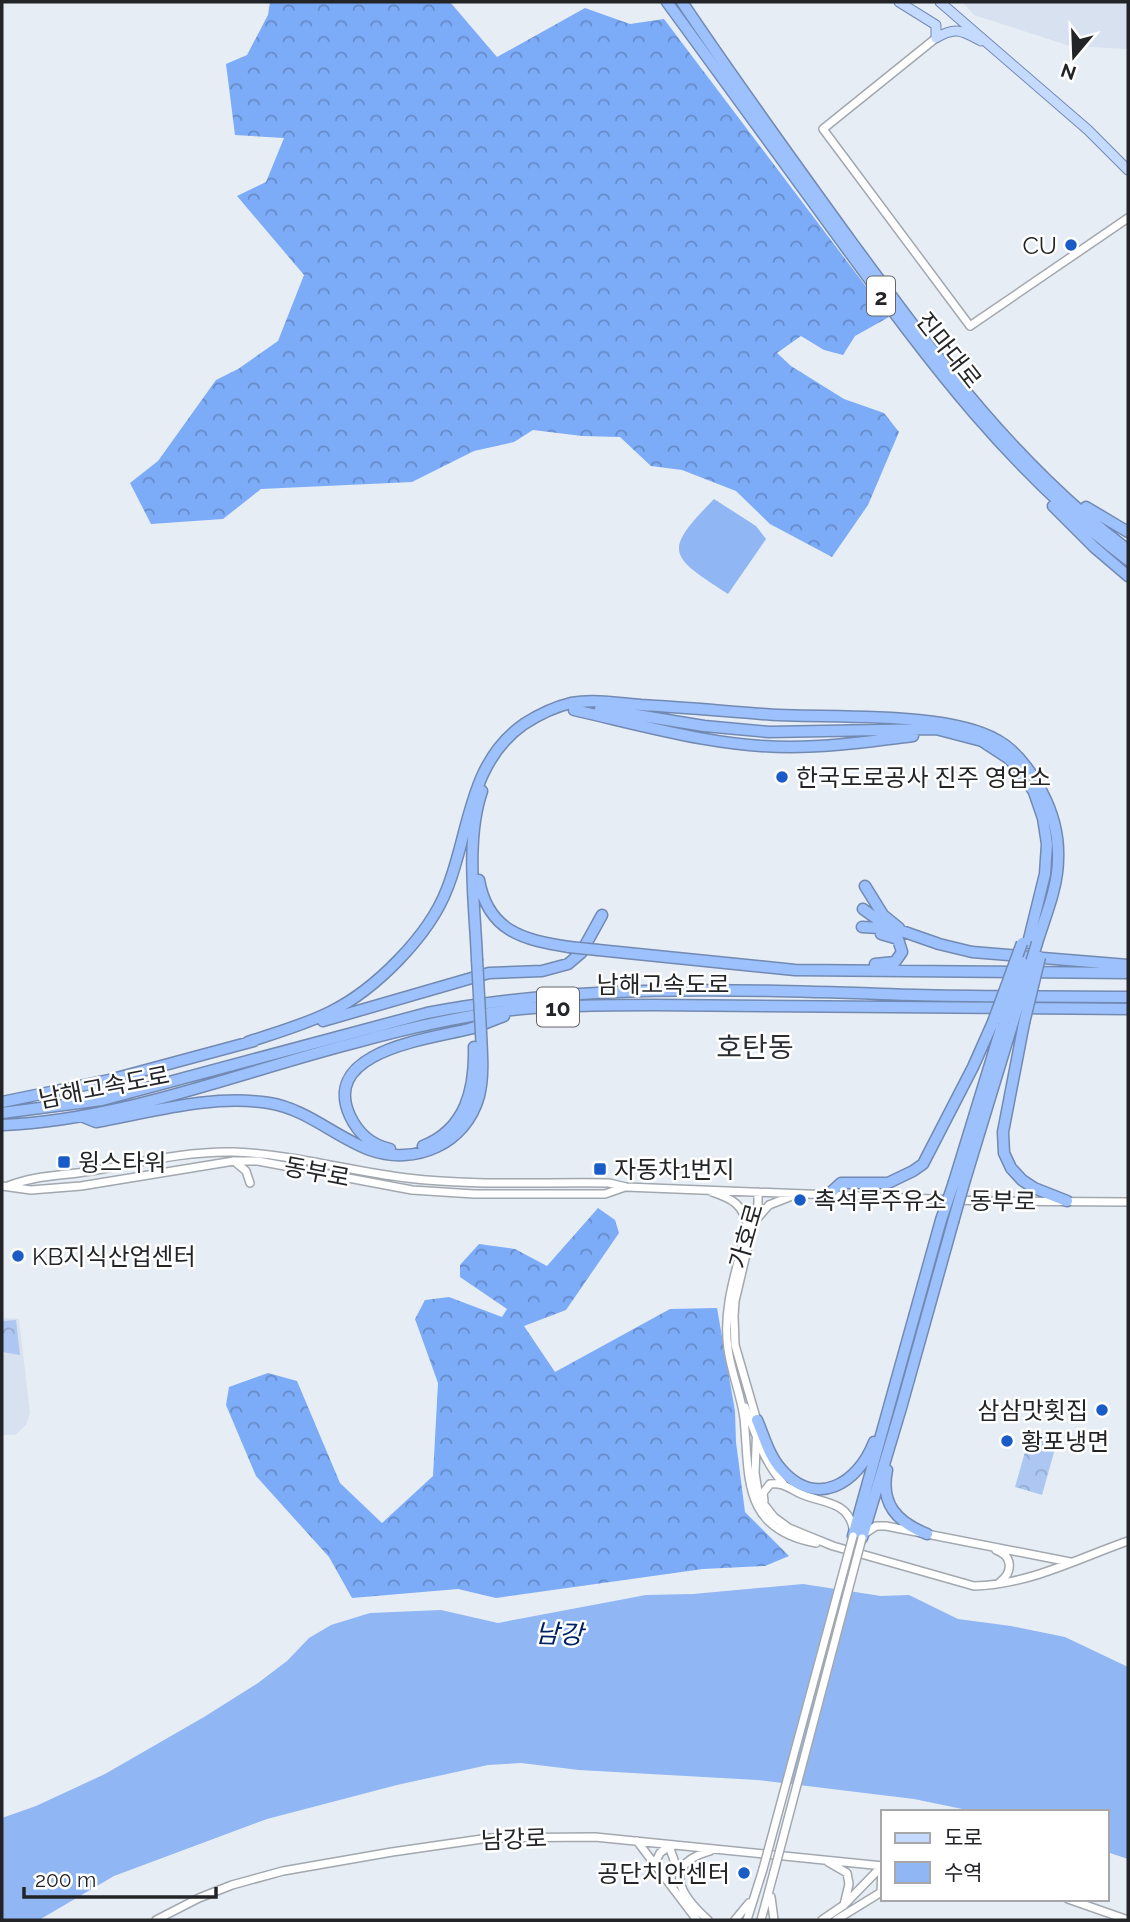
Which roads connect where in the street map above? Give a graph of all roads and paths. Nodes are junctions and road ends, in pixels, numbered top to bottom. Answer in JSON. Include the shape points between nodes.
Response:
{"nodes":[{"id":1,"x":667,"y":2,"type":"edge"},
{"id":2,"x":682,"y":2,"type":"edge"},
{"id":3,"x":899,"y":2,"type":"edge"},
{"id":4,"x":940,"y":2,"type":"edge"},
{"id":5,"x":930,"y":19,"type":"junction"},
{"id":6,"x":956,"y":30,"type":"junction"},
{"id":7,"x":936,"y":38,"type":"junction"},
{"id":8,"x":999,"y":51,"type":"junction"},
{"id":9,"x":1128,"y":170,"type":"edge"},
{"id":10,"x":1128,"y":218,"type":"edge"},
{"id":11,"x":1008,"y":441,"type":"junction"},
{"id":12,"x":1026,"y":471,"type":"junction"},
{"id":13,"x":1128,"y":533,"type":"edge"},
{"id":14,"x":1128,"y":550,"type":"edge"},
{"id":15,"x":1128,"y":560,"type":"edge"},
{"id":16,"x":1128,"y":576,"type":"edge"},
{"id":17,"x":478,"y":788,"type":"junction"},
{"id":18,"x":475,"y":824,"type":"junction"},
{"id":19,"x":867,"y":893,"type":"dead end"},
{"id":20,"x":863,"y":909,"type":"dead end"},
{"id":21,"x":1042,"y":909,"type":"junction"},
{"id":22,"x":602,"y":915,"type":"dead end"},
{"id":23,"x":891,"y":929,"type":"junction"},
{"id":24,"x":907,"y":933,"type":"junction"},
{"id":25,"x":1032,"y":943,"type":"junction"},
{"id":26,"x":474,"y":959,"type":"junction"},
{"id":27,"x":1128,"y":965,"type":"edge"},
{"id":28,"x":795,"y":970,"type":"junction"},
{"id":29,"x":1128,"y":972,"type":"edge"},
{"id":30,"x":1128,"y":997,"type":"edge"},
{"id":31,"x":522,"y":1009,"type":"junction"},
{"id":32,"x":1128,"y":1009,"type":"edge"},
{"id":33,"x":1008,"y":1022,"type":"junction"},
{"id":34,"x":478,"y":1033,"type":"junction"},
{"id":35,"x":248,"y":1042,"type":"junction"},
{"id":36,"x":2,"y":1102,"type":"edge"},
{"id":37,"x":2,"y":1113,"type":"edge"},
{"id":38,"x":81,"y":1116,"type":"junction"},
{"id":39,"x":2,"y":1125,"type":"edge"},
{"id":40,"x":234,"y":1161,"type":"junction"},
{"id":41,"x":250,"y":1183,"type":"dead end"},
{"id":42,"x":5,"y":1186,"type":"edge"},
{"id":43,"x":626,"y":1187,"type":"junction"},
{"id":44,"x":705,"y":1189,"type":"junction"},
{"id":45,"x":758,"y":1192,"type":"junction"},
{"id":46,"x":800,"y":1193,"type":"junction"},
{"id":47,"x":828,"y":1195,"type":"junction"},
{"id":48,"x":1067,"y":1201,"type":"junction"},
{"id":49,"x":1128,"y":1202,"type":"edge"},
{"id":50,"x":947,"y":1221,"type":"junction"},
{"id":51,"x":750,"y":1225,"type":"junction"},
{"id":52,"x":736,"y":1383,"type":"junction"},
{"id":53,"x":888,"y":1407,"type":"junction"},
{"id":54,"x":901,"y":1408,"type":"junction"},
{"id":55,"x":757,"y":1420,"type":"junction"},
{"id":56,"x":757,"y":1437,"type":"junction"},
{"id":57,"x":785,"y":1485,"type":"junction"},
{"id":58,"x":774,"y":1517,"type":"junction"},
{"id":59,"x":927,"y":1534,"type":"junction"},
{"id":60,"x":858,"y":1537,"type":"junction"},
{"id":61,"x":1128,"y":1541,"type":"edge"},
{"id":62,"x":975,"y":1543,"type":"junction"},
{"id":63,"x":834,"y":1546,"type":"junction"},
{"id":64,"x":1074,"y":1563,"type":"junction"},
{"id":65,"x":997,"y":1584,"type":"junction"},
{"id":66,"x":637,"y":1841,"type":"junction"},
{"id":67,"x":669,"y":1846,"type":"junction"},
{"id":68,"x":712,"y":1850,"type":"junction"},
{"id":69,"x":825,"y":1860,"type":"junction"},
{"id":70,"x":655,"y":1863,"type":"junction"},
{"id":71,"x":881,"y":1866,"type":"edge"},
{"id":72,"x":881,"y":1868,"type":"edge"},
{"id":73,"x":679,"y":1875,"type":"junction"},
{"id":74,"x":771,"y":1885,"type":"junction"},
{"id":75,"x":757,"y":1887,"type":"junction"},
{"id":76,"x":881,"y":1893,"type":"edge"},
{"id":77,"x":1074,"y":1901,"type":"edge"},
{"id":78,"x":844,"y":1905,"type":"junction"},
{"id":79,"x":156,"y":1920,"type":"edge"},
{"id":80,"x":697,"y":1920,"type":"edge"},
{"id":81,"x":708,"y":1920,"type":"edge"},
{"id":82,"x":735,"y":1920,"type":"edge"},
{"id":83,"x":747,"y":1920,"type":"edge"},
{"id":84,"x":761,"y":1920,"type":"edge"},
{"id":85,"x":774,"y":1920,"type":"edge"},
{"id":86,"x":822,"y":1920,"type":"edge"},
{"id":87,"x":836,"y":1920,"type":"edge"},
{"id":88,"x":1128,"y":1920,"type":"edge"}],
"edges":[{"from":1,"to":12,"type":"highway","name":"진마대로","number":"2","via":[[941,376]]},
{"from":2,"to":11,"type":"highway","name":"진마대로","number":"2","via":[[895,301]]},
{"from":3,"to":5,"type":"main road"},
{"from":4,"to":8,"type":"main road"},
{"from":5,"to":6,"type":"main road"},
{"from":5,"to":7,"type":"main road","via":[[936,24]]},
{"from":6,"to":7,"type":"main road"},
{"from":6,"to":8,"type":"main road"},
{"from":7,"to":10,"type":"street","via":[[823,130],[970,326]]},
{"from":8,"to":9,"type":"main road"},
{"from":11,"to":13,"type":"highway","via":[[1020,446],[1089,510]]},
{"from":11,"to":14,"type":"highway","name":"진마대로","number":"2","via":[[1058,492]]},
{"from":12,"to":15,"type":"highway","name":"진마대로","number":"2"},
{"from":12,"to":16,"type":"highway","via":[[1035,488]]},
{"from":17,"to":21,"type":"highway","via":[[494,755],[514,732],[540,715],[570,704],[618,703],[954,725],[1006,746],[1044,795],[1056,830],[1059,860]]},
{"from":17,"to":26,"type":"highway","via":[[468,839]]},
{"from":17,"to":35,"type":"highway","via":[[448,887],[419,938],[348,1002]]},
{"from":18,"to":21,"type":"highway","via":[[489,773],[511,742],[540,720],[573,710],[606,709],[769,732],[936,729],[982,741],[1008,758],[1028,781],[1040,805],[1047,844]]},
{"from":18,"to":26,"type":"highway"},
{"from":18,"to":28,"type":"highway","bridge":true,"via":[[485,901],[511,932],[569,947]]},
{"from":19,"to":24,"type":"highway","via":[[883,915]]},
{"from":20,"to":23,"type":"highway"},
{"from":21,"to":25,"type":"highway"},
{"from":22,"to":35,"type":"highway","via":[[581,953],[568,964],[542,971],[489,973]]},
{"from":23,"to":24,"type":"highway"},
{"from":23,"to":28,"type":"highway","via":[[861,930],[896,937],[901,956],[895,962]]},
{"from":24,"to":27,"type":"highway","via":[[972,952]]},
{"from":25,"to":33,"type":"highway","bridge":true},
{"from":25,"to":33,"type":"highway","bridge":true},
{"from":26,"to":34,"type":"highway","bridge":true},
{"from":28,"to":29,"type":"highway"},
{"from":30,"to":37,"type":"highway","name":"남해고속도로","number":"10","via":[[766,990],[528,997],[427,1013],[102,1100]]},
{"from":31,"to":32,"type":"highway","name":"남해고속도로","number":"10","via":[[616,1005]]},
{"from":31,"to":34,"type":"highway","via":[[368,1058],[354,1072],[345,1095],[348,1112],[361,1133],[386,1148],[401,1149],[415,1149],[443,1135],[469,1100]]},
{"from":31,"to":38,"type":"highway","name":"남해고속도로","number":"10","via":[[365,1040],[174,1095]]},
{"from":33,"to":47,"type":"highway","via":[[973,1067],[923,1164],[888,1183],[841,1183]]},
{"from":33,"to":48,"type":"highway","via":[[1004,1153],[1026,1182]]},
{"from":33,"to":50,"type":"highway","bridge":true},
{"from":34,"to":38,"type":"highway","via":[[482,1076],[471,1116],[451,1139],[415,1155],[371,1150],[301,1113],[266,1103],[215,1102],[96,1122]]},
{"from":35,"to":36,"type":"highway","via":[[108,1080]]},
{"from":38,"to":39,"type":"highway","name":"남해고속도로","number":"10"},
{"from":40,"to":41,"type":"street","via":[[246,1171]]},
{"from":40,"to":42,"type":"street","name":"동부로","via":[[81,1186],[31,1190]]},
{"from":40,"to":43,"type":"street","name":"동부로","via":[[258,1161],[425,1191],[605,1194]]},
{"from":42,"to":43,"type":"street","name":"동부로","via":[[29,1178],[198,1153],[234,1152],[408,1178]]},
{"from":43,"to":44,"type":"street","name":"동부로"},
{"from":44,"to":45,"type":"street","name":"동부로"},
{"from":44,"to":51,"type":"street","via":[[732,1199]]},
{"from":45,"to":46,"type":"street","name":"동부로"},
{"from":45,"to":51,"type":"street","name":"가호로"},
{"from":46,"to":47,"type":"street","name":"동부로"},
{"from":46,"to":51,"type":"street","via":[[769,1205]]},
{"from":47,"to":48,"type":"street","name":"동부로"},
{"from":48,"to":49,"type":"street","name":"동부로"},
{"from":50,"to":53,"type":"highway"},
{"from":50,"to":54,"type":"highway"},
{"from":51,"to":52,"type":"street","name":"가호로","via":[[727,1311],[727,1346]]},
{"from":51,"to":55,"type":"street","name":"가호로","via":[[735,1301],[735,1345]]},
{"from":52,"to":56,"type":"street"},
{"from":52,"to":63,"type":"street","name":"가호로","via":[[744,1416],[749,1483],[760,1511],[785,1533]]},
{"from":53,"to":55,"type":"highway","via":[[864,1462],[834,1488],[804,1486],[790,1478],[772,1457]]},
{"from":53,"to":60,"type":"highway"},
{"from":54,"to":59,"type":"highway","via":[[885,1481],[887,1496],[900,1520]]},
{"from":54,"to":60,"type":"highway"},
{"from":55,"to":56,"type":"street","name":"가호로"},
{"from":56,"to":57,"type":"street","via":[[770,1469]]},
{"from":56,"to":58,"type":"street","name":"가호로","via":[[756,1487]]},
{"from":57,"to":58,"type":"street","via":[[770,1484],[763,1493]]},
{"from":57,"to":60,"type":"street","via":[[837,1505],[850,1517]]},
{"from":58,"to":63,"type":"street","name":"가호로"},
{"from":59,"to":60,"type":"street","via":[[876,1526]]},
{"from":59,"to":62,"type":"street"},
{"from":60,"to":74,"type":"street","bridge":true},
{"from":60,"to":75,"type":"street","bridge":true},
{"from":61,"to":64,"type":"street","name":"가호로"},
{"from":62,"to":64,"type":"street"},
{"from":62,"to":65,"type":"street","via":[[1001,1552],[1010,1562],[1006,1578]]},
{"from":63,"to":65,"type":"street","name":"가호로","via":[[958,1583]]},
{"from":64,"to":65,"type":"street","name":"가호로"},
{"from":66,"to":67,"type":"street","name":"남강로"},
{"from":66,"to":70,"type":"street"},
{"from":66,"to":79,"type":"street","name":"남강로","via":[[489,1839],[318,1863],[232,1885]]},
{"from":67,"to":68,"type":"street","name":"남강로"},
{"from":67,"to":70,"type":"street"},
{"from":67,"to":73,"type":"street"},
{"from":68,"to":69,"type":"street","name":"남강로"},
{"from":68,"to":73,"type":"street","via":[[692,1856]]},
{"from":69,"to":71,"type":"street","name":"남강로"},
{"from":69,"to":78,"type":"street","via":[[847,1873]]},
{"from":70,"to":73,"type":"street","via":[[670,1862]]},
{"from":70,"to":80,"type":"street"},
{"from":72,"to":78,"type":"street"},
{"from":73,"to":81,"type":"street","via":[[682,1887]]},
{"from":74,"to":84,"type":"street"},
{"from":74,"to":85,"type":"street"},
{"from":75,"to":82,"type":"street"},
{"from":75,"to":83,"type":"street"},
{"from":76,"to":87,"type":"street"},
{"from":77,"to":88,"type":"street"},
{"from":78,"to":86,"type":"street"}]}
